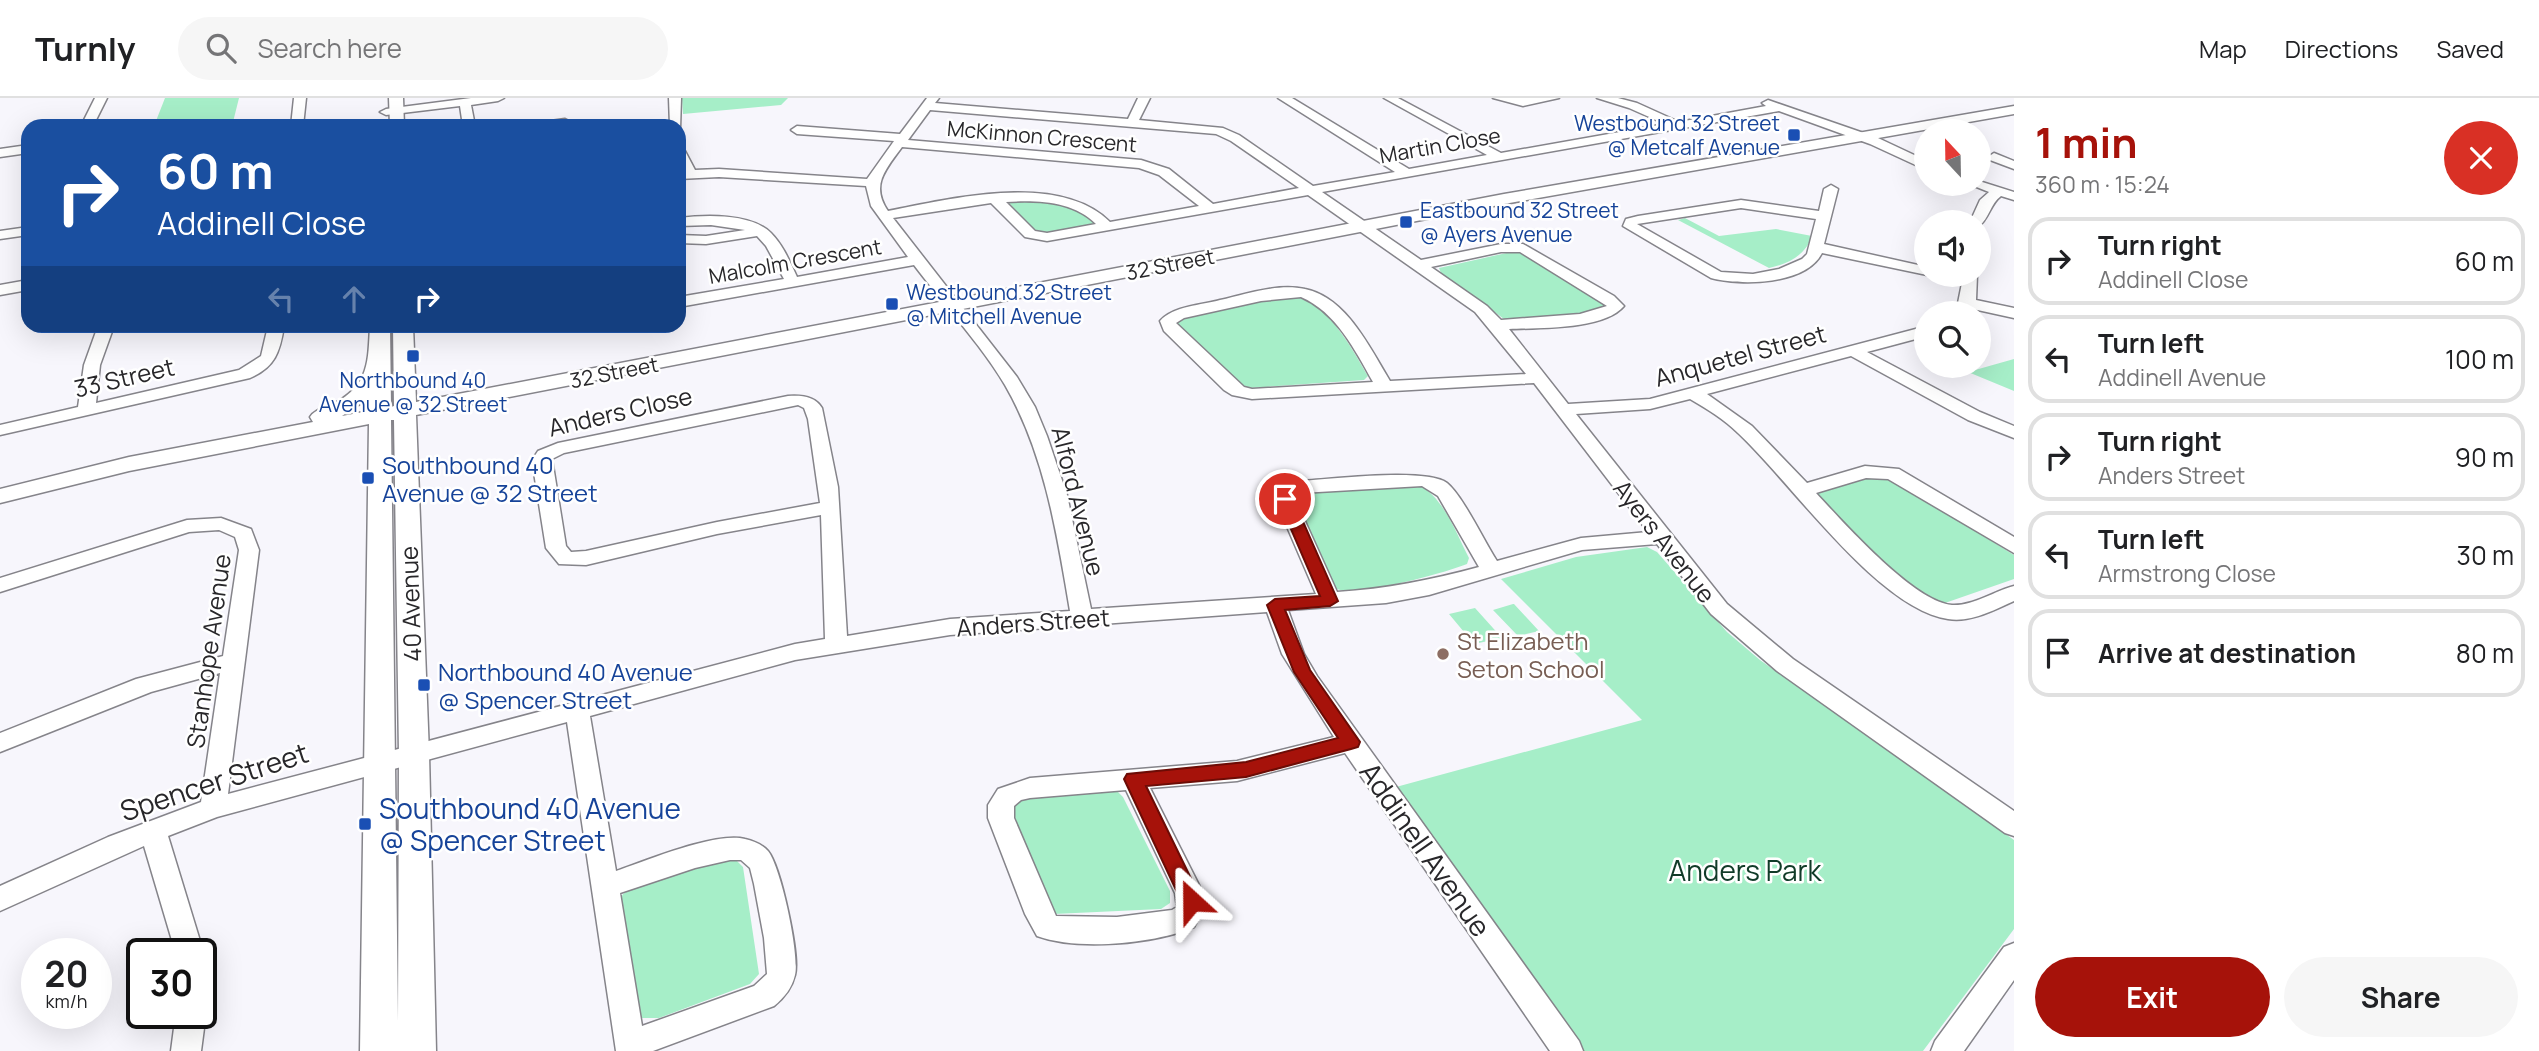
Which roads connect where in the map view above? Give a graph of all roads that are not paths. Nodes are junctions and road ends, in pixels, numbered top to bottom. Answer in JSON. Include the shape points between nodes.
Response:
{"nodes":[{"id":1,"x":101,"y":98,"type":"edge"},
{"id":2,"x":300,"y":98,"type":"edge"},
{"id":3,"x":498,"y":98,"type":"edge"},
{"id":4,"x":674,"y":98,"type":"edge"},
{"id":5,"x":1144,"y":98,"type":"edge"},
{"id":6,"x":1284,"y":98,"type":"edge"},
{"id":7,"x":1390,"y":98,"type":"edge"},
{"id":8,"x":1499,"y":98,"type":"edge"},
{"id":9,"x":1553,"y":98,"type":"edge"},
{"id":10,"x":1603,"y":98,"type":"edge"},
{"id":11,"x":1753,"y":98,"type":"edge"},
{"id":12,"x":465,"y":102,"type":"junction"},
{"id":13,"x":930,"y":102,"type":"edge"},
{"id":14,"x":2014,"y":103,"type":"edge"},
{"id":15,"x":1781,"y":107,"type":"junction"},
{"id":16,"x":2014,"y":110,"type":"edge"},
{"id":17,"x":391,"y":112,"type":"edge"},
{"id":18,"x":90,"y":119,"type":"edge"},
{"id":19,"x":298,"y":119,"type":"edge"},
{"id":20,"x":467,"y":119,"type":"edge"},
{"id":21,"x":676,"y":119,"type":"edge"},
{"id":22,"x":1132,"y":122,"type":"junction"},
{"id":23,"x":1677,"y":125,"type":"junction"},
{"id":24,"x":797,"y":130,"type":"dead end"},
{"id":25,"x":1852,"y":134,"type":"junction"},
{"id":26,"x":901,"y":141,"type":"junction"},
{"id":27,"x":21,"y":150,"type":"edge"},
{"id":28,"x":0,"y":153,"type":"edge"},
{"id":29,"x":1497,"y":156,"type":"junction"},
{"id":30,"x":1994,"y":157,"type":"dead end"},
{"id":31,"x":1914,"y":161,"type":"edge"},
{"id":32,"x":2014,"y":165,"type":"edge"},
{"id":33,"x":1406,"y":173,"type":"junction"},
{"id":34,"x":686,"y":175,"type":"edge"},
{"id":35,"x":872,"y":183,"type":"junction"},
{"id":36,"x":1831,"y":189,"type":"dead end"},
{"id":37,"x":1992,"y":189,"type":"edge"},
{"id":38,"x":1311,"y":190,"type":"junction"},
{"id":39,"x":1999,"y":191,"type":"junction"},
{"id":40,"x":2014,"y":196,"type":"edge"},
{"id":41,"x":994,"y":198,"type":"junction"},
{"id":42,"x":1210,"y":208,"type":"junction"},
{"id":43,"x":1982,"y":210,"type":"edge"},
{"id":44,"x":884,"y":216,"type":"junction"},
{"id":45,"x":1824,"y":216,"type":"junction"},
{"id":46,"x":686,"y":222,"type":"edge"},
{"id":47,"x":1359,"y":223,"type":"junction"},
{"id":48,"x":1107,"y":227,"type":"junction"},
{"id":49,"x":21,"y":232,"type":"edge"},
{"id":50,"x":762,"y":232,"type":"junction"},
{"id":51,"x":0,"y":235,"type":"edge"},
{"id":52,"x":686,"y":239,"type":"edge"},
{"id":53,"x":1817,"y":244,"type":"junction"},
{"id":54,"x":918,"y":260,"type":"junction"},
{"id":55,"x":1889,"y":260,"type":"junction"},
{"id":56,"x":1914,"y":263,"type":"edge"},
{"id":57,"x":1420,"y":265,"type":"junction"},
{"id":58,"x":1914,"y":267,"type":"edge"},
{"id":59,"x":793,"y":283,"type":"junction"},
{"id":60,"x":21,"y":286,"type":"edge"},
{"id":61,"x":0,"y":290,"type":"edge"},
{"id":62,"x":686,"y":301,"type":"edge"},
{"id":63,"x":950,"y":302,"type":"junction"},
{"id":64,"x":1991,"y":311,"type":"edge"},
{"id":65,"x":2014,"y":313,"type":"edge"},
{"id":66,"x":1497,"y":325,"type":"junction"},
{"id":67,"x":103,"y":333,"type":"edge"},
{"id":68,"x":275,"y":333,"type":"edge"},
{"id":69,"x":380,"y":333,"type":"edge"},
{"id":70,"x":401,"y":333,"type":"edge"},
{"id":71,"x":1914,"y":334,"type":"edge"},
{"id":72,"x":1852,"y":351,"type":"junction"},
{"id":73,"x":379,"y":361,"type":"junction"},
{"id":74,"x":1537,"y":377,"type":"junction"},
{"id":75,"x":1384,"y":386,"type":"junction"},
{"id":76,"x":1693,"y":393,"type":"junction"},
{"id":77,"x":86,"y":410,"type":"junction"},
{"id":78,"x":1563,"y":410,"type":"junction"},
{"id":79,"x":390,"y":416,"type":"junction"},
{"id":80,"x":321,"y":417,"type":"junction"},
{"id":81,"x":0,"y":430,"type":"edge"},
{"id":82,"x":2014,"y":433,"type":"edge"},
{"id":83,"x":0,"y":485,"type":"edge"},
{"id":84,"x":1805,"y":490,"type":"junction"},
{"id":85,"x":0,"y":496,"type":"edge"},
{"id":86,"x":829,"y":507,"type":"junction"},
{"id":87,"x":1660,"y":537,"type":"junction"},
{"id":88,"x":2014,"y":546,"type":"edge"},
{"id":89,"x":1492,"y":569,"type":"junction"},
{"id":90,"x":0,"y":585,"type":"edge"},
{"id":91,"x":2014,"y":593,"type":"edge"},
{"id":92,"x":1330,"y":601,"type":"junction"},
{"id":93,"x":1275,"y":605,"type":"junction"},
{"id":94,"x":1082,"y":618,"type":"junction"},
{"id":95,"x":836,"y":644,"type":"junction"},
{"id":96,"x":233,"y":661,"type":"junction"},
{"id":97,"x":576,"y":710,"type":"junction"},
{"id":98,"x":1351,"y":742,"type":"junction"},
{"id":99,"x":0,"y":743,"type":"edge"},
{"id":100,"x":414,"y":754,"type":"junction"},
{"id":101,"x":379,"y":764,"type":"junction"},
{"id":102,"x":1133,"y":779,"type":"junction"},
{"id":103,"x":213,"y":808,"type":"junction"},
{"id":104,"x":2014,"y":825,"type":"edge"},
{"id":105,"x":153,"y":830,"type":"junction"},
{"id":106,"x":605,"y":886,"type":"junction"},
{"id":107,"x":0,"y":900,"type":"edge"},
{"id":108,"x":185,"y":938,"type":"edge"},
{"id":109,"x":2014,"y":956,"type":"edge"},
{"id":110,"x":189,"y":1029,"type":"edge"},
{"id":111,"x":631,"y":1048,"type":"edge"},
{"id":112,"x":186,"y":1051,"type":"edge"},
{"id":113,"x":379,"y":1051,"type":"edge"},
{"id":114,"x":418,"y":1051,"type":"edge"},
{"id":115,"x":1568,"y":1051,"type":"edge"},
{"id":116,"x":1946,"y":1051,"type":"edge"}],
"edges":[{"from":1,"to":18,"type":"street"},
{"from":2,"to":19,"type":"street"},
{"from":3,"to":12,"type":"street"},
{"from":4,"to":21,"type":"street"},
{"from":5,"to":22,"type":"street"},
{"from":6,"to":33,"type":"street"},
{"from":7,"to":29,"type":"street"},
{"from":8,"to":9,"type":"street","via":[[1522,103]]},
{"from":10,"to":23,"type":"street","via":[[1633,105]]},
{"from":11,"to":15,"type":"street"},
{"from":12,"to":17,"type":"street"},
{"from":12,"to":20,"type":"street"},
{"from":13,"to":22,"type":"street","name":"Ayers Avenue"},
{"from":13,"to":26,"type":"street"},
{"from":14,"to":25,"type":"main road","name":"32 Street"},
{"from":15,"to":23,"type":"street","name":"Martin Close"},
{"from":15,"to":25,"type":"street"},
{"from":16,"to":25,"type":"main road","name":"32 Street"},
{"from":22,"to":38,"type":"street","name":"Ayers Avenue","via":[[1225,133]]},
{"from":23,"to":29,"type":"street","name":"Martin Close"},
{"from":24,"to":26,"type":"street","name":"McKinnon Crescent"},
{"from":25,"to":31,"type":"street"},
{"from":25,"to":47,"type":"main road","name":"32 Street"},
{"from":26,"to":35,"type":"street"},
{"from":26,"to":42,"type":"street","name":"McKinnon Crescent","via":[[1141,164],[1164,172]]},
{"from":27,"to":28,"type":"street"},
{"from":29,"to":33,"type":"street","name":"Martin Close"},
{"from":30,"to":32,"type":"street"},
{"from":33,"to":38,"type":"street","name":"Martin Close"},
{"from":34,"to":35,"type":"street"},
{"from":35,"to":44,"type":"street","name":"Alford Avenue","via":[[873,197]]},
{"from":36,"to":45,"type":"street"},
{"from":37,"to":39,"type":"street"},
{"from":38,"to":42,"type":"street","name":"Martin Close"},
{"from":38,"to":47,"type":"street","name":"Ayers Avenue"},
{"from":39,"to":40,"type":"street"},
{"from":39,"to":43,"type":"street"},
{"from":41,"to":44,"type":"street"},
{"from":41,"to":48,"type":"street","via":[[1073,204]]},
{"from":41,"to":48,"type":"street","name":"Martin Close","via":[[1037,237]]},
{"from":42,"to":48,"type":"street","name":"Martin Close"},
{"from":44,"to":54,"type":"street","name":"Alford Avenue"},
{"from":45,"to":53,"type":"street"},
{"from":45,"to":53,"type":"street","via":[[1763,205],[1732,205],[1630,224],[1645,237],[1731,280],[1799,268],[1812,259]]},
{"from":46,"to":50,"type":"street","via":[[741,225]]},
{"from":47,"to":57,"type":"street","name":"Ayers Avenue"},
{"from":47,"to":63,"type":"main road","name":"32 Street"},
{"from":49,"to":51,"type":"street"},
{"from":50,"to":52,"type":"street"},
{"from":50,"to":59,"type":"street"},
{"from":53,"to":55,"type":"street"},
{"from":54,"to":59,"type":"street","name":"Malcolm Crescent"},
{"from":54,"to":63,"type":"street","name":"Alford Avenue"},
{"from":55,"to":56,"type":"street"},
{"from":55,"to":58,"type":"street"},
{"from":57,"to":66,"type":"street","name":"Ayers Avenue"},
{"from":57,"to":66,"type":"street","via":[[1501,248],[1523,248],[1616,306],[1611,312],[1567,321]]},
{"from":59,"to":62,"type":"street","name":"Malcolm Crescent"},
{"from":60,"to":61,"type":"street"},
{"from":63,"to":79,"type":"main road","name":"32 Street"},
{"from":63,"to":94,"type":"street","name":"Alford Avenue","via":[[1011,381],[1037,428]]},
{"from":64,"to":65,"type":"street"},
{"from":66,"to":74,"type":"street","name":"Ayers Avenue"},
{"from":67,"to":77,"type":"street","via":[[92,365]]},
{"from":68,"to":77,"type":"street","name":"33 Street","via":[[271,356],[236,377]]},
{"from":69,"to":73,"type":"main road","name":"40 Avenue"},
{"from":70,"to":79,"type":"main road","name":"40 Avenue"},
{"from":71,"to":72,"type":"street","name":"Anquetel Street"},
{"from":72,"to":76,"type":"street","name":"Anquetel Street"},
{"from":72,"to":82,"type":"street"},
{"from":73,"to":79,"type":"main road","name":"40 Avenue"},
{"from":73,"to":80,"type":"main road","via":[[354,402]]},
{"from":74,"to":75,"type":"street"},
{"from":74,"to":78,"type":"street","name":"Ayers Avenue"},
{"from":75,"to":75,"type":"street","via":[[1346,325],[1304,293],[1283,293],[1168,321],[1230,386],[1243,393]]},
{"from":76,"to":78,"type":"street","name":"Anquetel Street","via":[[1642,406]]},
{"from":76,"to":84,"type":"street","via":[[1746,430]]},
{"from":77,"to":81,"type":"street","name":"33 Street"},
{"from":78,"to":87,"type":"street","name":"Ayers Avenue"},
{"from":79,"to":80,"type":"main road","name":"32 Street"},
{"from":79,"to":85,"type":"main road","via":[[373,435],[271,438],[129,464]]},
{"from":79,"to":100,"type":"main road","name":"40 Avenue"},
{"from":79,"to":101,"type":"main road","name":"40 Avenue"},
{"from":80,"to":83,"type":"main road","name":"32 Street"},
{"from":84,"to":88,"type":"street","via":[[1865,472],[1892,473]]},
{"from":84,"to":91,"type":"street","via":[[1886,576],[1928,606],[1958,612]]},
{"from":86,"to":86,"type":"street","name":"Anders Close","via":[[827,471],[814,411],[804,401],[558,449],[541,460],[556,548],[566,559]]},
{"from":86,"to":95,"type":"street","name":"Anders Close"},
{"from":87,"to":89,"type":"street","name":"Anders Street","via":[[1581,544]]},
{"from":87,"to":104,"type":"street","name":"Ayers Avenue","via":[[1709,598],[1748,636]]},
{"from":89,"to":92,"type":"street","name":"Anders Street","via":[[1402,594]]},
{"from":89,"to":92,"type":"street","via":[[1436,484],[1415,480],[1297,487],[1285,499]]},
{"from":90,"to":96,"type":"street","name":"Stanhope Avenue","via":[[178,529],[214,524],[239,530],[249,545]]},
{"from":92,"to":93,"type":"street","name":"Anders Street"},
{"from":93,"to":94,"type":"street","name":"Anders Street"},
{"from":93,"to":98,"type":"street","name":"Addinell Avenue","via":[[1302,672]]},
{"from":94,"to":95,"type":"street","name":"Anders Street","via":[[926,630]]},
{"from":95,"to":97,"type":"street","name":"Anders Street"},
{"from":96,"to":99,"type":"street","via":[[144,685]]},
{"from":96,"to":103,"type":"street","name":"Stanhope Avenue"},
{"from":97,"to":100,"type":"street","name":"Anders Street"},
{"from":97,"to":106,"type":"street"},
{"from":98,"to":102,"type":"street","via":[[1246,769]]},
{"from":98,"to":115,"type":"street","name":"Addinell Avenue"},
{"from":100,"to":101,"type":"street","name":"Spencer Street"},
{"from":100,"to":114,"type":"main road","name":"40 Avenue"},
{"from":101,"to":103,"type":"street","name":"Spencer Street"},
{"from":101,"to":113,"type":"main road","name":"40 Avenue"},
{"from":102,"to":102,"type":"street","via":[[1021,789],[1004,798],[1001,818],[1047,927],[1067,931],[1164,925],[1187,915],[1192,901],[1189,893]]},
{"from":103,"to":105,"type":"street","name":"Spencer Street"},
{"from":105,"to":107,"type":"street","name":"Spencer Street"},
{"from":105,"to":108,"type":"street"},
{"from":106,"to":111,"type":"street"},
{"from":106,"to":111,"type":"street","via":[[723,850],[743,849],[764,867],[782,957],[781,975],[764,996]]},
{"from":109,"to":116,"type":"street"},
{"from":110,"to":112,"type":"street"}]}
